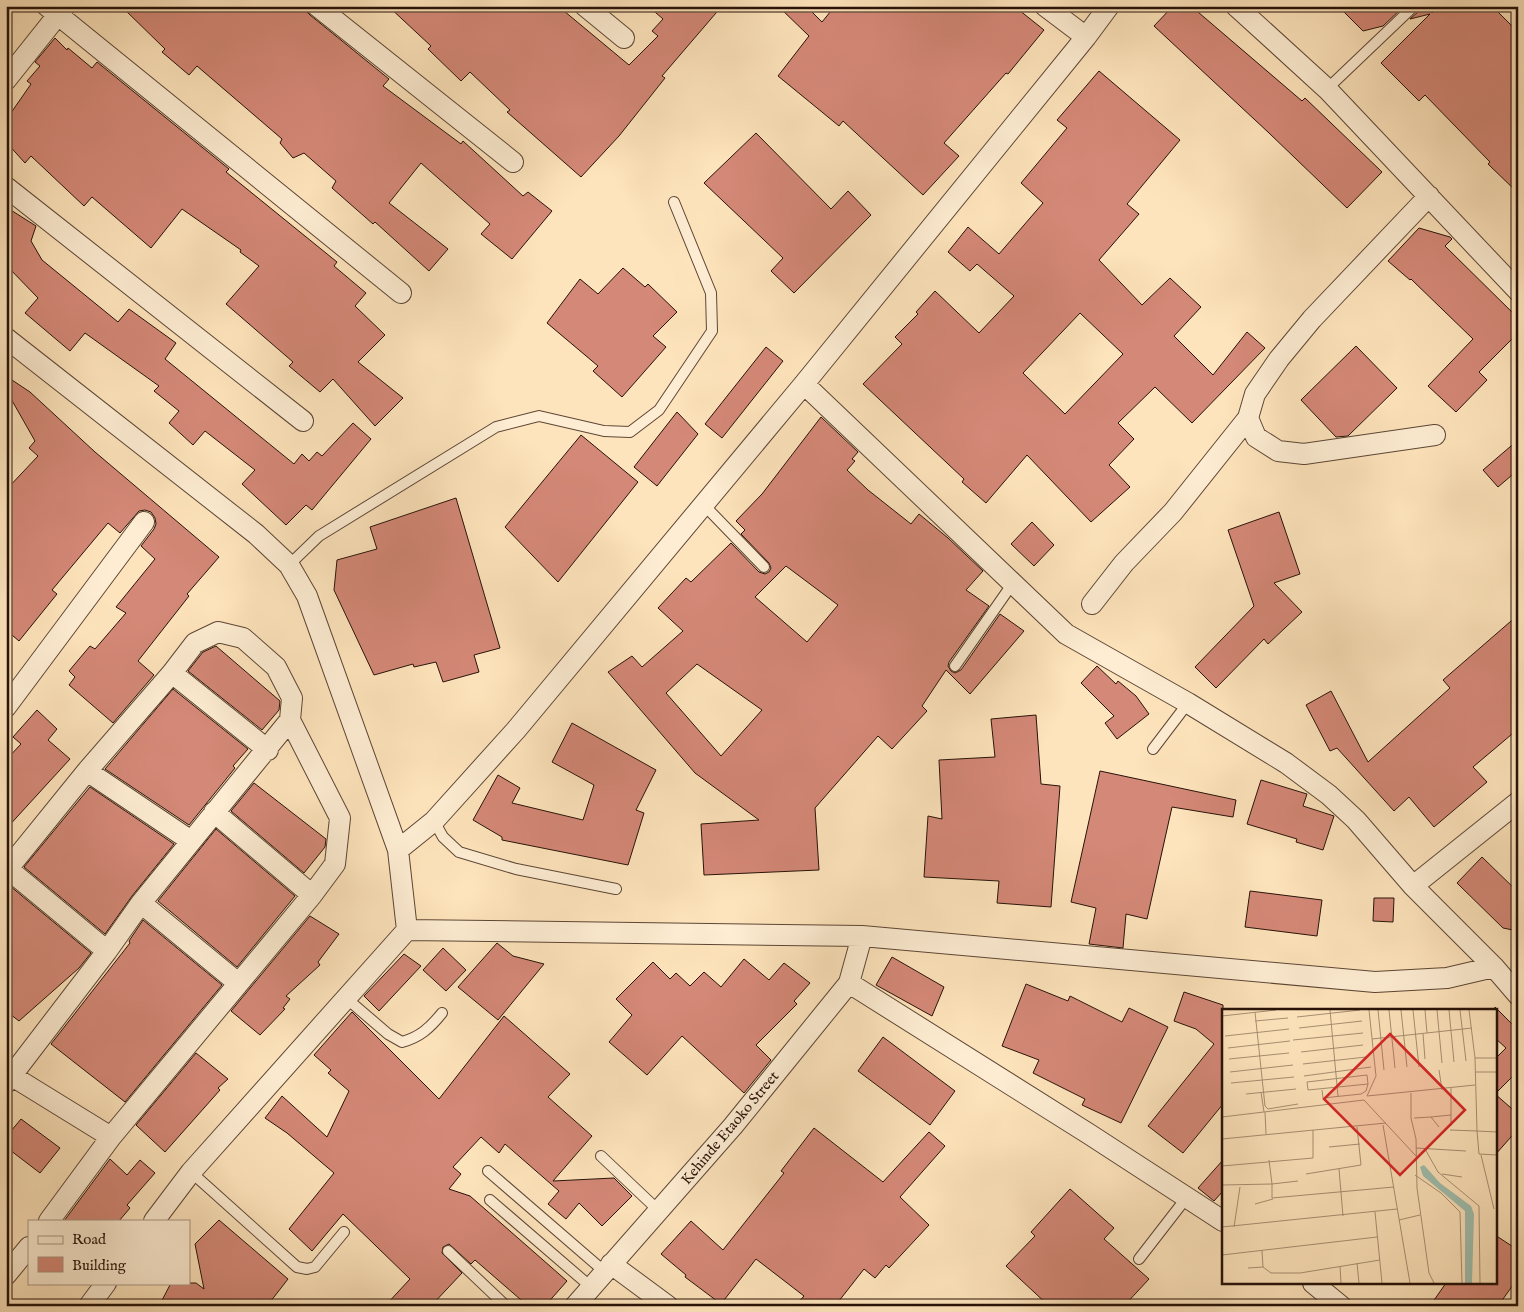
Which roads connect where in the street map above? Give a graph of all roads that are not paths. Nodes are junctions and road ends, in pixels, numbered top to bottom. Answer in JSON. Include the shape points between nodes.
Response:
{"nodes":[{"id":1,"x":317,"y":6,"type":"edge"},
{"id":2,"x":585,"y":6,"type":"edge"},
{"id":3,"x":1045,"y":6,"type":"edge"},
{"id":4,"x":1108,"y":6,"type":"edge"},
{"id":5,"x":1236,"y":6,"type":"edge"},
{"id":6,"x":1414,"y":6,"type":"edge"},
{"id":7,"x":57,"y":9,"type":"edge"},
{"id":8,"x":1086,"y":37,"type":"junction"},
{"id":9,"x":624,"y":38,"type":"dead end"},
{"id":10,"x":6,"y":80,"type":"edge"},
{"id":11,"x":1328,"y":89,"type":"junction"},
{"id":12,"x":513,"y":162,"type":"dead end"},
{"id":13,"x":6,"y":187,"type":"edge"},
{"id":14,"x":1429,"y":196,"type":"junction"},
{"id":15,"x":674,"y":202,"type":"dead end"},
{"id":16,"x":1518,"y":290,"type":"edge"},
{"id":17,"x":401,"y":293,"type":"dead end"},
{"id":18,"x":6,"y":338,"type":"edge"},
{"id":19,"x":804,"y":384,"type":"junction"},
{"id":20,"x":1248,"y":418,"type":"junction"},
{"id":21,"x":303,"y":421,"type":"dead end"},
{"id":22,"x":1435,"y":435,"type":"dead end"},
{"id":23,"x":704,"y":504,"type":"junction"},
{"id":24,"x":144,"y":522,"type":"dead end"},
{"id":25,"x":289,"y":565,"type":"junction"},
{"id":26,"x":764,"y":568,"type":"dead end"},
{"id":27,"x":1012,"y":583,"type":"junction"},
{"id":28,"x":1092,"y":604,"type":"dead end"},
{"id":29,"x":955,"y":666,"type":"dead end"},
{"id":30,"x":172,"y":673,"type":"junction"},
{"id":31,"x":1188,"y":703,"type":"junction"},
{"id":32,"x":6,"y":707,"type":"edge"},
{"id":33,"x":290,"y":720,"type":"junction"},
{"id":34,"x":1153,"y":749,"type":"dead end"},
{"id":35,"x":268,"y":750,"type":"junction"},
{"id":36,"x":87,"y":771,"type":"junction"},
{"id":37,"x":1516,"y":807,"type":"edge"},
{"id":38,"x":214,"y":812,"type":"junction"},
{"id":39,"x":434,"y":821,"type":"junction"},
{"id":40,"x":191,"y":841,"type":"junction"},
{"id":41,"x":398,"y":850,"type":"junction"},
{"id":42,"x":7,"y":870,"type":"edge"},
{"id":43,"x":1413,"y":886,"type":"junction"},
{"id":44,"x":616,"y":889,"type":"dead end"},
{"id":45,"x":312,"y":895,"type":"junction"},
{"id":46,"x":140,"y":903,"type":"junction"},
{"id":47,"x":407,"y":930,"type":"junction"},
{"id":48,"x":862,"y":936,"type":"junction"},
{"id":49,"x":107,"y":951,"type":"junction"},
{"id":50,"x":1494,"y":967,"type":"junction"},
{"id":51,"x":849,"y":982,"type":"junction"},
{"id":52,"x":238,"y":983,"type":"junction"},
{"id":53,"x":1518,"y":995,"type":"edge"},
{"id":54,"x":346,"y":998,"type":"junction"},
{"id":55,"x":442,"y":1013,"type":"dead end"},
{"id":56,"x":8,"y":1076,"type":"edge"},
{"id":57,"x":110,"y":1137,"type":"junction"},
{"id":58,"x":601,"y":1156,"type":"dead end"},
{"id":59,"x":488,"y":1171,"type":"dead end"},
{"id":60,"x":190,"y":1172,"type":"junction"},
{"id":61,"x":1187,"y":1198,"type":"junction"},
{"id":62,"x":490,"y":1200,"type":"dead end"},
{"id":63,"x":659,"y":1211,"type":"junction"},
{"id":64,"x":50,"y":1220,"type":"edge"},
{"id":65,"x":155,"y":1220,"type":"edge"},
{"id":66,"x":1222,"y":1220,"type":"edge"},
{"id":67,"x":344,"y":1232,"type":"dead end"},
{"id":68,"x":28,"y":1248,"type":"edge"},
{"id":69,"x":448,"y":1251,"type":"dead end"},
{"id":70,"x":1138,"y":1258,"type":"dead end"},
{"id":71,"x":608,"y":1268,"type":"junction"},
{"id":72,"x":6,"y":1275,"type":"edge"},
{"id":73,"x":105,"y":1284,"type":"edge"},
{"id":74,"x":591,"y":1287,"type":"junction"},
{"id":75,"x":89,"y":1306,"type":"edge"},
{"id":76,"x":506,"y":1306,"type":"edge"},
{"id":77,"x":575,"y":1306,"type":"edge"},
{"id":78,"x":668,"y":1306,"type":"edge"}],
"edges":[{"from":1,"to":12,"type":"street"},
{"from":2,"to":9,"type":"street"},
{"from":3,"to":8,"type":"street"},
{"from":4,"to":8,"type":"street"},
{"from":5,"to":11,"type":"street"},
{"from":6,"to":11,"type":"lane"},
{"from":7,"to":10,"type":"street"},
{"from":7,"to":17,"type":"street"},
{"from":8,"to":19,"type":"street"},
{"from":11,"to":14,"type":"street"},
{"from":13,"to":21,"type":"street"},
{"from":14,"to":16,"type":"street"},
{"from":14,"to":20,"type":"street","via":[[1312,319],[1279,359],[1255,394]]},
{"from":15,"to":25,"type":"lane","via":[[711,293],[712,331],[659,410],[630,432],[604,431],[538,416],[496,427],[319,536]]},
{"from":18,"to":25,"type":"street","via":[[256,534]]},
{"from":19,"to":23,"type":"street"},
{"from":19,"to":27,"type":"street"},
{"from":20,"to":22,"type":"street","via":[[1256,437],[1278,451],[1304,454]]},
{"from":20,"to":28,"type":"street","via":[[1173,512],[1124,563]]},
{"from":23,"to":26,"type":"lane"},
{"from":23,"to":39,"type":"street","via":[[516,730]]},
{"from":24,"to":32,"type":"street"},
{"from":25,"to":41,"type":"street","via":[[307,596]]},
{"from":27,"to":29,"type":"lane"},
{"from":27,"to":31,"type":"street","via":[[1066,634]]},
{"from":30,"to":33,"type":"street","via":[[195,643],[218,632],[242,638],[276,667],[292,698]]},
{"from":30,"to":35,"type":"street"},
{"from":30,"to":36,"type":"street"},
{"from":31,"to":34,"type":"lane"},
{"from":31,"to":43,"type":"street","via":[[1329,795],[1356,820]]},
{"from":33,"to":35,"type":"street"},
{"from":33,"to":45,"type":"street","via":[[340,818],[335,864]]},
{"from":35,"to":38,"type":"street"},
{"from":36,"to":40,"type":"street"},
{"from":36,"to":42,"type":"street"},
{"from":37,"to":43,"type":"street"},
{"from":38,"to":40,"type":"street"},
{"from":38,"to":45,"type":"street"},
{"from":39,"to":41,"type":"street"},
{"from":39,"to":44,"type":"lane","via":[[443,837],[459,852],[516,869]]},
{"from":40,"to":46,"type":"street"},
{"from":41,"to":47,"type":"street"},
{"from":42,"to":49,"type":"street"},
{"from":43,"to":50,"type":"street"},
{"from":45,"to":52,"type":"street"},
{"from":46,"to":49,"type":"street"},
{"from":46,"to":52,"type":"street"},
{"from":47,"to":48,"type":"street"},
{"from":47,"to":54,"type":"street"},
{"from":48,"to":50,"type":"street","via":[[1375,982],[1447,978]]},
{"from":48,"to":51,"type":"street","name":"Kehinde Etaoko Street"},
{"from":49,"to":56,"type":"street"},
{"from":50,"to":53,"type":"street"},
{"from":51,"to":61,"type":"street"},
{"from":51,"to":63,"type":"street","name":"Kehinde Etaoko Street","via":[[733,1126]]},
{"from":52,"to":57,"type":"street"},
{"from":54,"to":55,"type":"lane","via":[[402,1042],[430,1029]]},
{"from":54,"to":60,"type":"street"},
{"from":56,"to":57,"type":"street"},
{"from":57,"to":64,"type":"street"},
{"from":58,"to":63,"type":"lane"},
{"from":59,"to":71,"type":"lane"},
{"from":60,"to":65,"type":"street"},
{"from":60,"to":67,"type":"lane","via":[[296,1267],[314,1267]]},
{"from":61,"to":66,"type":"street"},
{"from":61,"to":70,"type":"lane"},
{"from":62,"to":74,"type":"lane"},
{"from":63,"to":71,"type":"street","name":"Kehinde Etaoko Street"},
{"from":68,"to":72,"type":"street"},
{"from":69,"to":76,"type":"lane"},
{"from":71,"to":74,"type":"street","name":"Kehinde Etaoko Street"},
{"from":71,"to":78,"type":"street"},
{"from":73,"to":75,"type":"street"},
{"from":74,"to":77,"type":"street","name":"Kehinde Etaoko Street"}]}
